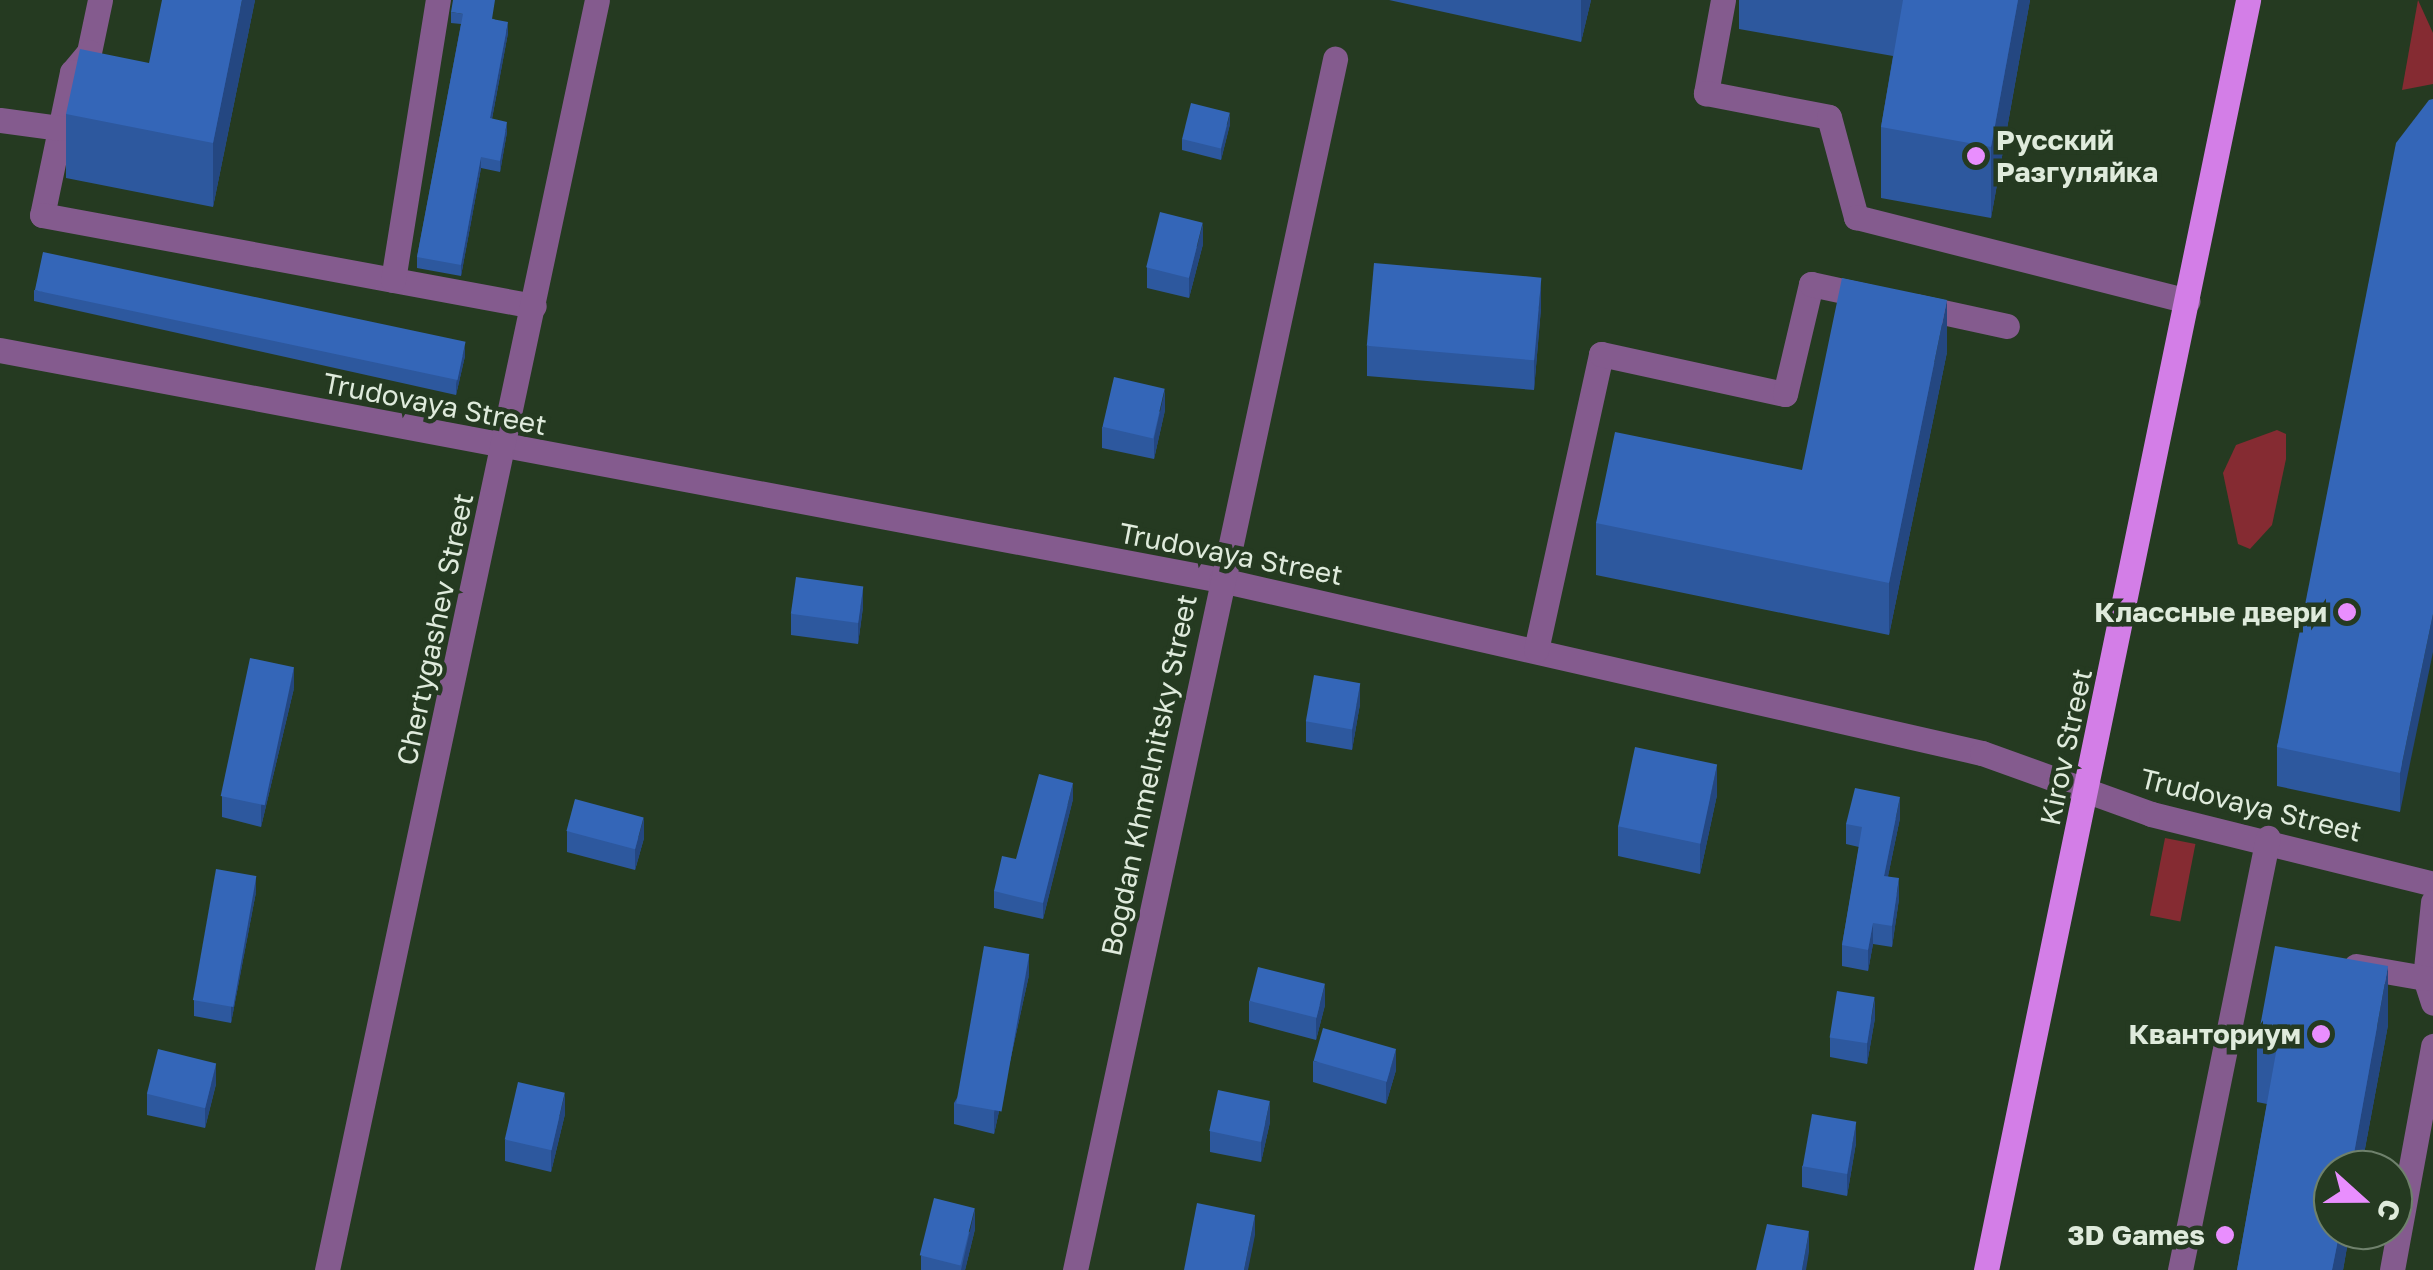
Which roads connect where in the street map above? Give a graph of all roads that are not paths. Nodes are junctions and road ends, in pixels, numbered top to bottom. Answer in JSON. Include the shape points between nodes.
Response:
{"nodes":[{"id":1,"x":100,"y":0,"type":"edge"},
{"id":2,"x":438,"y":0,"type":"edge"},
{"id":3,"x":597,"y":0,"type":"edge"},
{"id":4,"x":1723,"y":0,"type":"edge"},
{"id":5,"x":2248,"y":0,"type":"edge"},
{"id":6,"x":1335,"y":59,"type":"dead end"},
{"id":7,"x":0,"y":120,"type":"edge"},
{"id":8,"x":60,"y":128,"type":"junction"},
{"id":9,"x":393,"y":280,"type":"junction"},
{"id":10,"x":2188,"y":300,"type":"junction"},
{"id":11,"x":534,"y":306,"type":"junction"},
{"id":12,"x":2008,"y":326,"type":"dead end"},
{"id":13,"x":0,"y":350,"type":"edge"},
{"id":14,"x":505,"y":448,"type":"junction"},
{"id":15,"x":1221,"y":580,"type":"junction"},
{"id":16,"x":1536,"y":650,"type":"junction"},
{"id":17,"x":2089,"y":790,"type":"junction"},
{"id":18,"x":2268,"y":838,"type":"junction"},
{"id":19,"x":2433,"y":884,"type":"edge"},
{"id":20,"x":2433,"y":902,"type":"edge"},
{"id":21,"x":2246,"y":947,"type":"junction"},
{"id":22,"x":2282,"y":953,"type":"edge"},
{"id":23,"x":2336,"y":962,"type":"edge"},
{"id":24,"x":2429,"y":990,"type":"edge"},
{"id":25,"x":2433,"y":1046,"type":"edge"},
{"id":26,"x":326,"y":1270,"type":"edge"},
{"id":27,"x":1075,"y":1270,"type":"edge"},
{"id":28,"x":1986,"y":1270,"type":"edge"},
{"id":29,"x":2180,"y":1270,"type":"edge"},
{"id":30,"x":2392,"y":1270,"type":"edge"}],
"edges":[{"from":1,"to":8,"type":"street"},
{"from":2,"to":9,"type":"street"},
{"from":3,"to":11,"type":"street","name":"Chertygashev Street"},
{"from":4,"to":10,"type":"street","via":[[1706,93],[1829,117],[1856,217]]},
{"from":5,"to":10,"type":"main road","name":"Kirov Street"},
{"from":6,"to":15,"type":"street","name":"Bogdan Khmelnitsky Street"},
{"from":7,"to":8,"type":"street"},
{"from":8,"to":9,"type":"street","via":[[42,215]]},
{"from":9,"to":11,"type":"street"},
{"from":10,"to":17,"type":"main road","name":"Kirov Street"},
{"from":11,"to":14,"type":"street","name":"Chertygashev Street"},
{"from":12,"to":16,"type":"street","via":[[1811,284],[1786,394],[1601,354]]},
{"from":13,"to":14,"type":"street","name":"Trudovaya Street"},
{"from":14,"to":15,"type":"street","name":"Trudovaya Street"},
{"from":14,"to":26,"type":"street","name":"Chertygashev Street"},
{"from":15,"to":16,"type":"street","name":"Trudovaya Street"},
{"from":15,"to":27,"type":"street","name":"Bogdan Khmelnitsky Street"},
{"from":16,"to":17,"type":"street","name":"Trudovaya Street","via":[[1982,753]]},
{"from":17,"to":18,"type":"street","name":"Trudovaya Street","via":[[2151,814]]},
{"from":17,"to":28,"type":"main road","name":"Kirov Street"},
{"from":18,"to":19,"type":"street","name":"Trudovaya Street"},
{"from":18,"to":21,"type":"street"},
{"from":20,"to":24,"type":"street"},
{"from":21,"to":22,"type":"street"},
{"from":21,"to":29,"type":"street"},
{"from":23,"to":24,"type":"street"},
{"from":25,"to":30,"type":"street"}]}
